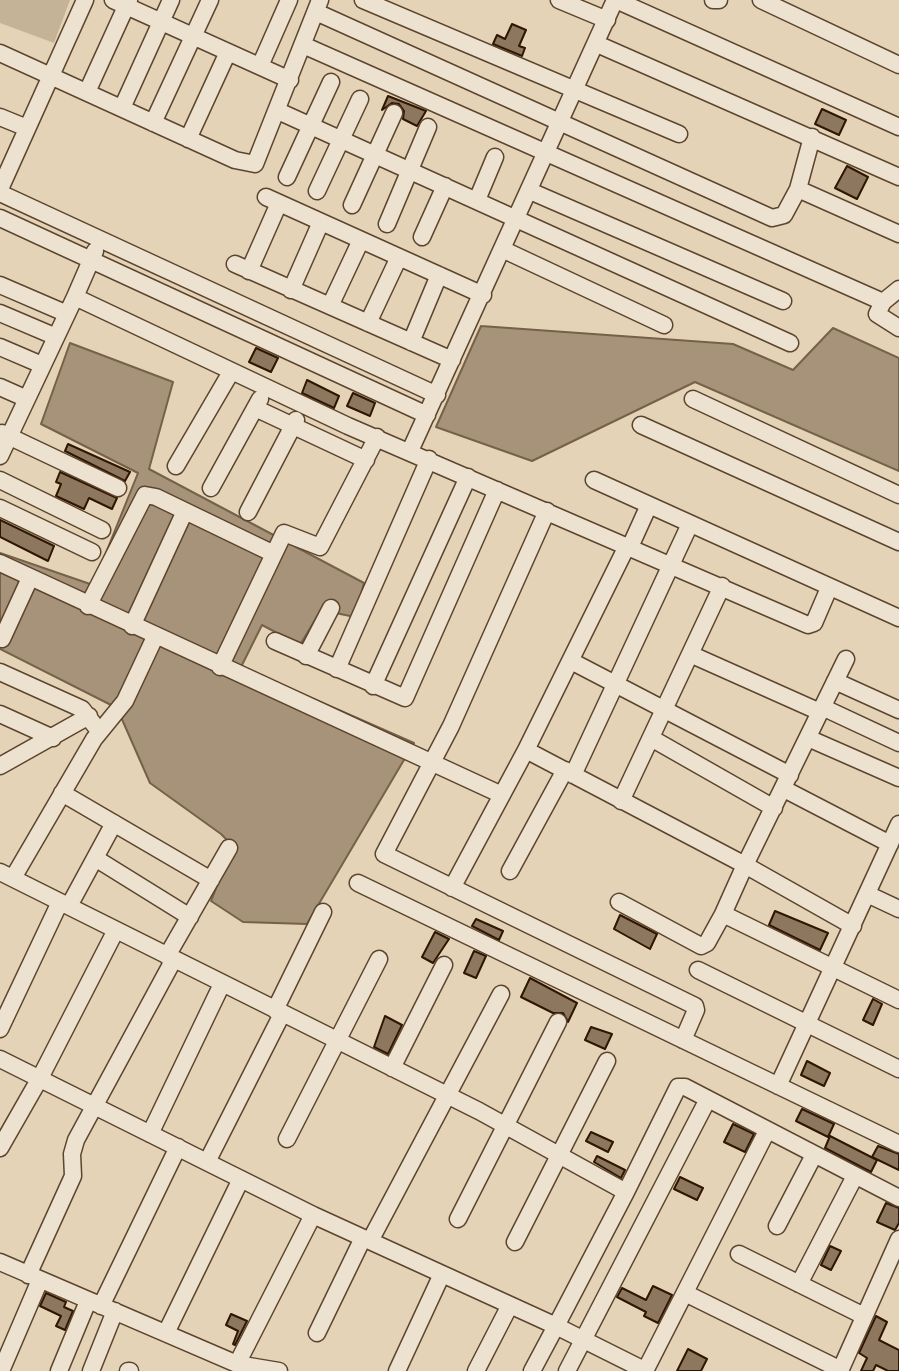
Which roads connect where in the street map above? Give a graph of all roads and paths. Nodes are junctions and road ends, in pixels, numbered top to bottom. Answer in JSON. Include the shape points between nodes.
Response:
{"nodes":[{"id":1,"x":85,"y":0,"type":"edge"},
{"id":2,"x":171,"y":0,"type":"edge"},
{"id":3,"x":210,"y":0,"type":"edge"},
{"id":4,"x":289,"y":0,"type":"edge"},
{"id":5,"x":363,"y":0,"type":"edge"},
{"id":6,"x":559,"y":0,"type":"edge"},
{"id":7,"x":616,"y":0,"type":"edge"},
{"id":8,"x":713,"y":0,"type":"edge"},
{"id":9,"x":719,"y":0,"type":"edge"},
{"id":10,"x":761,"y":0,"type":"edge"},
{"id":11,"x":123,"y":2,"type":"edge"},
{"id":12,"x":318,"y":6,"type":"edge"},
{"id":13,"x":607,"y":20,"type":"junction"},
{"id":14,"x":161,"y":22,"type":"junction"},
{"id":15,"x":193,"y":36,"type":"junction"},
{"id":16,"x":597,"y":44,"type":"junction"},
{"id":17,"x":303,"y":45,"type":"junction"},
{"id":18,"x":229,"y":52,"type":"junction"},
{"id":19,"x":0,"y":53,"type":"edge"},
{"id":20,"x":899,"y":65,"type":"edge"},
{"id":21,"x":260,"y":66,"type":"junction"},
{"id":22,"x":51,"y":76,"type":"junction"},
{"id":23,"x":290,"y":79,"type":"junction"},
{"id":24,"x":331,"y":82,"type":"dead end"},
{"id":25,"x":87,"y":92,"type":"junction"},
{"id":26,"x":575,"y":92,"type":"junction"},
{"id":27,"x":360,"y":99,"type":"dead end"},
{"id":28,"x":122,"y":108,"type":"junction"},
{"id":29,"x":278,"y":111,"type":"junction"},
{"id":30,"x":394,"y":113,"type":"dead end"},
{"id":31,"x":0,"y":117,"type":"edge"},
{"id":32,"x":153,"y":123,"type":"junction"},
{"id":33,"x":561,"y":123,"type":"junction"},
{"id":34,"x":310,"y":126,"type":"junction"},
{"id":35,"x":428,"y":127,"type":"dead end"},
{"id":36,"x":899,"y":127,"type":"edge"},
{"id":37,"x":27,"y":128,"type":"junction"},
{"id":38,"x":679,"y":134,"type":"dead end"},
{"id":39,"x":812,"y":137,"type":"junction"},
{"id":40,"x":188,"y":139,"type":"junction"},
{"id":41,"x":341,"y":139,"type":"junction"},
{"id":42,"x":548,"y":152,"type":"junction"},
{"id":43,"x":375,"y":155,"type":"junction"},
{"id":44,"x":495,"y":157,"type":"dead end"},
{"id":45,"x":410,"y":170,"type":"junction"},
{"id":46,"x":287,"y":177,"type":"dead end"},
{"id":47,"x":899,"y":177,"type":"edge"},
{"id":48,"x":445,"y":186,"type":"junction"},
{"id":49,"x":798,"y":189,"type":"junction"},
{"id":50,"x":0,"y":191,"type":"edge"},
{"id":51,"x":317,"y":191,"type":"dead end"},
{"id":52,"x":530,"y":191,"type":"junction"},
{"id":53,"x":477,"y":200,"type":"junction"},
{"id":54,"x":352,"y":205,"type":"dead end"},
{"id":55,"x":0,"y":218,"type":"edge"},
{"id":56,"x":518,"y":218,"type":"junction"},
{"id":57,"x":321,"y":222,"type":"junction"},
{"id":58,"x":387,"y":224,"type":"dead end"},
{"id":59,"x":899,"y":234,"type":"edge"},
{"id":60,"x":422,"y":237,"type":"dead end"},
{"id":61,"x":100,"y":239,"type":"junction"},
{"id":62,"x":360,"y":240,"type":"junction"},
{"id":63,"x":503,"y":250,"type":"junction"},
{"id":64,"x":399,"y":257,"type":"junction"},
{"id":65,"x":91,"y":259,"type":"junction"},
{"id":66,"x":439,"y":275,"type":"junction"},
{"id":67,"x":0,"y":285,"type":"edge"},
{"id":68,"x":292,"y":289,"type":"junction"},
{"id":69,"x":899,"y":289,"type":"edge"},
{"id":70,"x":483,"y":295,"type":"junction"},
{"id":71,"x":75,"y":297,"type":"junction"},
{"id":72,"x":783,"y":301,"type":"dead end"},
{"id":73,"x":883,"y":302,"type":"junction"},
{"id":74,"x":330,"y":306,"type":"junction"},
{"id":75,"x":0,"y":313,"type":"edge"},
{"id":76,"x":65,"y":313,"type":"junction"},
{"id":77,"x":368,"y":323,"type":"junction"},
{"id":78,"x":664,"y":325,"type":"dead end"},
{"id":79,"x":899,"y":328,"type":"edge"},
{"id":80,"x":54,"y":336,"type":"junction"},
{"id":81,"x":411,"y":342,"type":"junction"},
{"id":82,"x":790,"y":343,"type":"dead end"},
{"id":83,"x":0,"y":347,"type":"edge"},
{"id":84,"x":453,"y":360,"type":"junction"},
{"id":85,"x":41,"y":365,"type":"junction"},
{"id":86,"x":232,"y":372,"type":"junction"},
{"id":87,"x":0,"y":387,"type":"edge"},
{"id":88,"x":266,"y":388,"type":"junction"},
{"id":89,"x":437,"y":395,"type":"junction"},
{"id":90,"x":27,"y":399,"type":"junction"},
{"id":91,"x":693,"y":399,"type":"dead end"},
{"id":92,"x":304,"y":405,"type":"junction"},
{"id":93,"x":255,"y":408,"type":"junction"},
{"id":94,"x":428,"y":415,"type":"junction"},
{"id":95,"x":641,"y":425,"type":"dead end"},
{"id":96,"x":293,"y":427,"type":"junction"},
{"id":97,"x":5,"y":434,"type":"edge"},
{"id":98,"x":377,"y":438,"type":"junction"},
{"id":99,"x":410,"y":451,"type":"junction"},
{"id":100,"x":0,"y":456,"type":"edge"},
{"id":101,"x":429,"y":459,"type":"junction"},
{"id":102,"x":366,"y":460,"type":"junction"},
{"id":103,"x":176,"y":466,"type":"dead end"},
{"id":104,"x":468,"y":477,"type":"junction"},
{"id":105,"x":0,"y":480,"type":"edge"},
{"id":106,"x":594,"y":480,"type":"dead end"},
{"id":107,"x":118,"y":488,"type":"dead end"},
{"id":108,"x":211,"y":488,"type":"dead end"},
{"id":109,"x":497,"y":490,"type":"junction"},
{"id":110,"x":899,"y":495,"type":"edge"},
{"id":111,"x":649,"y":505,"type":"junction"},
{"id":112,"x":0,"y":508,"type":"edge"},
{"id":113,"x":186,"y":511,"type":"junction"},
{"id":114,"x":547,"y":511,"type":"junction"},
{"id":115,"x":248,"y":512,"type":"dead end"},
{"id":116,"x":690,"y":524,"type":"junction"},
{"id":117,"x":102,"y":530,"type":"dead end"},
{"id":118,"x":899,"y":542,"type":"edge"},
{"id":119,"x":629,"y":547,"type":"junction"},
{"id":120,"x":92,"y":552,"type":"dead end"},
{"id":121,"x":274,"y":554,"type":"junction"},
{"id":122,"x":0,"y":563,"type":"edge"},
{"id":123,"x":672,"y":565,"type":"junction"},
{"id":124,"x":30,"y":578,"type":"junction"},
{"id":125,"x":722,"y":586,"type":"junction"},
{"id":126,"x":829,"y":587,"type":"junction"},
{"id":127,"x":88,"y":606,"type":"junction"},
{"id":128,"x":331,"y":608,"type":"dead end"},
{"id":129,"x":899,"y":618,"type":"edge"},
{"id":130,"x":132,"y":626,"type":"junction"},
{"id":131,"x":155,"y":637,"type":"junction"},
{"id":132,"x":2,"y":639,"type":"dead end"},
{"id":133,"x":275,"y":641,"type":"dead end"},
{"id":134,"x":690,"y":654,"type":"junction"},
{"id":135,"x":306,"y":656,"type":"junction"},
{"id":136,"x":846,"y":659,"type":"dead end"},
{"id":137,"x":571,"y":661,"type":"junction"},
{"id":138,"x":220,"y":667,"type":"junction"},
{"id":139,"x":337,"y":669,"type":"junction"},
{"id":140,"x":0,"y":672,"type":"edge"},
{"id":141,"x":835,"y":681,"type":"junction"},
{"id":142,"x":616,"y":685,"type":"junction"},
{"id":143,"x":373,"y":686,"type":"junction"},
{"id":144,"x":821,"y":709,"type":"junction"},
{"id":145,"x":664,"y":710,"type":"junction"},
{"id":146,"x":899,"y":710,"type":"edge"},
{"id":147,"x":0,"y":714,"type":"edge"},
{"id":148,"x":89,"y":716,"type":"junction"},
{"id":149,"x":99,"y":731,"type":"junction"},
{"id":150,"x":53,"y":738,"type":"junction"},
{"id":151,"x":651,"y":738,"type":"junction"},
{"id":152,"x":808,"y":738,"type":"junction"},
{"id":153,"x":899,"y":743,"type":"edge"},
{"id":154,"x":526,"y":750,"type":"junction"},
{"id":155,"x":4,"y":761,"type":"edge"},
{"id":156,"x":431,"y":761,"type":"junction"},
{"id":157,"x":569,"y":772,"type":"junction"},
{"id":158,"x":899,"y":778,"type":"edge"},
{"id":159,"x":787,"y":782,"type":"junction"},
{"id":160,"x":62,"y":793,"type":"junction"},
{"id":161,"x":502,"y":795,"type":"junction"},
{"id":162,"x":621,"y":801,"type":"junction"},
{"id":163,"x":774,"y":808,"type":"junction"},
{"id":164,"x":114,"y":823,"type":"junction"},
{"id":165,"x":899,"y":824,"type":"edge"},
{"id":166,"x":229,"y":849,"type":"dead end"},
{"id":167,"x":891,"y":853,"type":"edge"},
{"id":168,"x":95,"y":858,"type":"junction"},
{"id":169,"x":745,"y":865,"type":"junction"},
{"id":170,"x":510,"y":871,"type":"dead end"},
{"id":171,"x":7,"y":875,"type":"edge"},
{"id":172,"x":211,"y":880,"type":"junction"},
{"id":173,"x":358,"y":883,"type":"dead end"},
{"id":174,"x":452,"y":888,"type":"junction"},
{"id":175,"x":867,"y":894,"type":"junction"},
{"id":176,"x":619,"y":902,"type":"dead end"},
{"id":177,"x":64,"y":904,"type":"junction"},
{"id":178,"x":899,"y":909,"type":"edge"},
{"id":179,"x":323,"y":912,"type":"dead end"},
{"id":180,"x":723,"y":914,"type":"junction"},
{"id":181,"x":190,"y":918,"type":"junction"},
{"id":182,"x":853,"y":926,"type":"junction"},
{"id":183,"x":116,"y":930,"type":"junction"},
{"id":184,"x":171,"y":958,"type":"junction"},
{"id":185,"x":379,"y":959,"type":"dead end"},
{"id":186,"x":444,"y":965,"type":"dead end"},
{"id":187,"x":835,"y":967,"type":"junction"},
{"id":188,"x":698,"y":970,"type":"dead end"},
{"id":189,"x":222,"y":984,"type":"junction"},
{"id":190,"x":501,"y":993,"type":"dead end"},
{"id":191,"x":899,"y":1000,"type":"edge"},
{"id":192,"x":278,"y":1012,"type":"junction"},
{"id":193,"x":558,"y":1022,"type":"dead end"},
{"id":194,"x":808,"y":1023,"type":"junction"},
{"id":195,"x":1,"y":1027,"type":"edge"},
{"id":196,"x":683,"y":1040,"type":"junction"},
{"id":197,"x":337,"y":1041,"type":"junction"},
{"id":198,"x":0,"y":1059,"type":"edge"},
{"id":199,"x":607,"y":1060,"type":"dead end"},
{"id":200,"x":392,"y":1068,"type":"junction"},
{"id":201,"x":899,"y":1069,"type":"edge"},
{"id":202,"x":40,"y":1079,"type":"junction"},
{"id":203,"x":778,"y":1086,"type":"junction"},
{"id":204,"x":448,"y":1096,"type":"junction"},
{"id":205,"x":708,"y":1099,"type":"junction"},
{"id":206,"x":95,"y":1106,"type":"junction"},
{"id":207,"x":508,"y":1127,"type":"junction"},
{"id":208,"x":767,"y":1131,"type":"junction"},
{"id":209,"x":150,"y":1134,"type":"junction"},
{"id":210,"x":287,"y":1139,"type":"dead end"},
{"id":211,"x":899,"y":1144,"type":"edge"},
{"id":212,"x":178,"y":1147,"type":"junction"},
{"id":213,"x":0,"y":1148,"type":"edge"},
{"id":214,"x":559,"y":1155,"type":"junction"},
{"id":215,"x":814,"y":1155,"type":"junction"},
{"id":216,"x":207,"y":1162,"type":"junction"},
{"id":217,"x":855,"y":1176,"type":"junction"},
{"id":218,"x":241,"y":1179,"type":"junction"},
{"id":219,"x":626,"y":1192,"type":"junction"},
{"id":220,"x":899,"y":1198,"type":"edge"},
{"id":221,"x":313,"y":1215,"type":"junction"},
{"id":222,"x":458,"y":1219,"type":"dead end"},
{"id":223,"x":777,"y":1226,"type":"dead end"},
{"id":224,"x":899,"y":1239,"type":"edge"},
{"id":225,"x":367,"y":1240,"type":"junction"},
{"id":226,"x":515,"y":1242,"type":"dead end"},
{"id":227,"x":739,"y":1254,"type":"dead end"},
{"id":228,"x":0,"y":1262,"type":"edge"},
{"id":229,"x":442,"y":1274,"type":"junction"},
{"id":230,"x":34,"y":1278,"type":"junction"},
{"id":231,"x":799,"y":1284,"type":"junction"},
{"id":232,"x":685,"y":1293,"type":"junction"},
{"id":233,"x":510,"y":1305,"type":"junction"},
{"id":234,"x":101,"y":1306,"type":"junction"},
{"id":235,"x":864,"y":1316,"type":"junction"},
{"id":236,"x":556,"y":1326,"type":"junction"},
{"id":237,"x":166,"y":1334,"type":"junction"},
{"id":238,"x":317,"y":1334,"type":"dead end"},
{"id":239,"x":583,"y":1340,"type":"junction"},
{"id":240,"x":237,"y":1364,"type":"junction"},
{"id":241,"x":841,"y":1370,"type":"edge"},
{"id":242,"x":1,"y":1371,"type":"edge"},
{"id":243,"x":60,"y":1371,"type":"edge"},
{"id":244,"x":91,"y":1371,"type":"edge"},
{"id":245,"x":279,"y":1371,"type":"edge"},
{"id":246,"x":397,"y":1371,"type":"edge"},
{"id":247,"x":477,"y":1371,"type":"edge"},
{"id":248,"x":533,"y":1371,"type":"edge"},
{"id":249,"x":567,"y":1371,"type":"edge"},
{"id":250,"x":645,"y":1371,"type":"edge"}],
"edges":[{"from":1,"to":22,"type":"street"},
{"from":2,"to":14,"type":"street"},
{"from":3,"to":15,"type":"street"},
{"from":4,"to":21,"type":"street"},
{"from":5,"to":26,"type":"street"},
{"from":6,"to":13,"type":"street"},
{"from":7,"to":13,"type":"street"},
{"from":7,"to":36,"type":"street"},
{"from":8,"to":9,"type":"street"},
{"from":10,"to":20,"type":"street"},
{"from":11,"to":14,"type":"street"},
{"from":11,"to":25,"type":"street"},
{"from":12,"to":17,"type":"street"},
{"from":12,"to":33,"type":"street"},
{"from":13,"to":16,"type":"street"},
{"from":14,"to":15,"type":"street"},
{"from":14,"to":28,"type":"street"},
{"from":15,"to":18,"type":"street"},
{"from":15,"to":32,"type":"street"},
{"from":16,"to":26,"type":"street"},
{"from":16,"to":39,"type":"street"},
{"from":17,"to":23,"type":"street"},
{"from":17,"to":42,"type":"street"},
{"from":18,"to":21,"type":"street"},
{"from":18,"to":40,"type":"street"},
{"from":19,"to":22,"type":"street"},
{"from":21,"to":23,"type":"street"},
{"from":22,"to":25,"type":"street"},
{"from":22,"to":37,"type":"street"},
{"from":23,"to":29,"type":"street"},
{"from":24,"to":34,"type":"street"},
{"from":25,"to":28,"type":"street"},
{"from":26,"to":33,"type":"street"},
{"from":26,"to":38,"type":"street"},
{"from":27,"to":41,"type":"street"},
{"from":28,"to":32,"type":"street"},
{"from":29,"to":34,"type":"street"},
{"from":29,"to":40,"type":"street","via":[[255,164]]},
{"from":30,"to":43,"type":"street"},
{"from":31,"to":37,"type":"street"},
{"from":32,"to":40,"type":"street"},
{"from":33,"to":42,"type":"street"},
{"from":33,"to":49,"type":"street","via":[[772,218],[784,215]]},
{"from":34,"to":41,"type":"street"},
{"from":34,"to":46,"type":"street"},
{"from":35,"to":45,"type":"street"},
{"from":37,"to":50,"type":"street"},
{"from":39,"to":47,"type":"street"},
{"from":39,"to":49,"type":"street"},
{"from":41,"to":43,"type":"street"},
{"from":41,"to":51,"type":"street"},
{"from":42,"to":52,"type":"street"},
{"from":42,"to":73,"type":"street"},
{"from":43,"to":45,"type":"street"},
{"from":43,"to":54,"type":"street"},
{"from":44,"to":53,"type":"street"},
{"from":45,"to":48,"type":"street"},
{"from":45,"to":58,"type":"street"},
{"from":48,"to":53,"type":"street"},
{"from":48,"to":60,"type":"street"},
{"from":49,"to":59,"type":"street"},
{"from":50,"to":61,"type":"street"},
{"from":52,"to":56,"type":"street"},
{"from":52,"to":72,"type":"street"},
{"from":53,"to":56,"type":"street"},
{"from":55,"to":65,"type":"street"},
{"from":56,"to":63,"type":"street"},
{"from":56,"to":82,"type":"street"},
{"from":57,"to":62,"type":"street"},
{"from":57,"to":68,"type":"street"},
{"from":57,"to":68,"type":"street","via":[[273,200],[242,268]]},
{"from":61,"to":65,"type":"street"},
{"from":61,"to":89,"type":"street"},
{"from":62,"to":64,"type":"street"},
{"from":62,"to":74,"type":"street"},
{"from":63,"to":70,"type":"street"},
{"from":63,"to":78,"type":"street"},
{"from":64,"to":66,"type":"street"},
{"from":64,"to":77,"type":"street"},
{"from":65,"to":71,"type":"street"},
{"from":65,"to":94,"type":"street"},
{"from":66,"to":70,"type":"street"},
{"from":66,"to":81,"type":"street"},
{"from":67,"to":76,"type":"street"},
{"from":68,"to":74,"type":"street"},
{"from":69,"to":73,"type":"street"},
{"from":70,"to":84,"type":"street"},
{"from":71,"to":76,"type":"street"},
{"from":71,"to":86,"type":"street"},
{"from":73,"to":79,"type":"street","via":[[877,314]]},
{"from":74,"to":77,"type":"street"},
{"from":75,"to":80,"type":"street"},
{"from":76,"to":80,"type":"street"},
{"from":77,"to":81,"type":"street"},
{"from":80,"to":85,"type":"street"},
{"from":81,"to":84,"type":"street"},
{"from":83,"to":85,"type":"street"},
{"from":84,"to":89,"type":"street"},
{"from":85,"to":90,"type":"street"},
{"from":86,"to":88,"type":"street"},
{"from":86,"to":103,"type":"street"},
{"from":87,"to":90,"type":"street"},
{"from":88,"to":92,"type":"street"},
{"from":88,"to":93,"type":"street"},
{"from":89,"to":94,"type":"street"},
{"from":90,"to":97,"type":"street"},
{"from":91,"to":110,"type":"street"},
{"from":92,"to":96,"type":"street"},
{"from":92,"to":98,"type":"street"},
{"from":93,"to":96,"type":"street"},
{"from":93,"to":108,"type":"street"},
{"from":94,"to":99,"type":"street"},
{"from":95,"to":118,"type":"street"},
{"from":96,"to":102,"type":"street"},
{"from":96,"to":115,"type":"street"},
{"from":97,"to":100,"type":"street"},
{"from":97,"to":107,"type":"street"},
{"from":98,"to":99,"type":"street"},
{"from":98,"to":102,"type":"street"},
{"from":99,"to":101,"type":"street"},
{"from":101,"to":104,"type":"street"},
{"from":101,"to":139,"type":"street"},
{"from":102,"to":121,"type":"street","via":[[320,547],[284,534]]},
{"from":104,"to":109,"type":"street"},
{"from":104,"to":143,"type":"street"},
{"from":105,"to":117,"type":"street"},
{"from":106,"to":111,"type":"street"},
{"from":109,"to":114,"type":"street"},
{"from":109,"to":143,"type":"street","via":[[407,696],[400,699]]},
{"from":111,"to":116,"type":"street"},
{"from":111,"to":119,"type":"street"},
{"from":112,"to":120,"type":"street"},
{"from":113,"to":121,"type":"street"},
{"from":113,"to":127,"type":"street","via":[[145,495]]},
{"from":113,"to":130,"type":"street"},
{"from":114,"to":119,"type":"street"},
{"from":114,"to":156,"type":"street"},
{"from":116,"to":123,"type":"street"},
{"from":116,"to":126,"type":"street"},
{"from":119,"to":123,"type":"street"},
{"from":119,"to":137,"type":"street"},
{"from":121,"to":138,"type":"street"},
{"from":122,"to":124,"type":"street"},
{"from":123,"to":125,"type":"street"},
{"from":123,"to":142,"type":"street"},
{"from":124,"to":127,"type":"street"},
{"from":124,"to":132,"type":"street"},
{"from":125,"to":126,"type":"street","via":[[811,625]]},
{"from":125,"to":134,"type":"street"},
{"from":126,"to":129,"type":"street"},
{"from":127,"to":130,"type":"street"},
{"from":128,"to":135,"type":"street"},
{"from":130,"to":131,"type":"street"},
{"from":131,"to":138,"type":"street"},
{"from":131,"to":149,"type":"street","via":[[125,701]]},
{"from":133,"to":135,"type":"street"},
{"from":134,"to":144,"type":"street"},
{"from":134,"to":145,"type":"street"},
{"from":135,"to":139,"type":"street"},
{"from":136,"to":141,"type":"street"},
{"from":137,"to":142,"type":"street"},
{"from":137,"to":154,"type":"street"},
{"from":138,"to":156,"type":"street"},
{"from":139,"to":143,"type":"street"},
{"from":140,"to":148,"type":"street"},
{"from":141,"to":144,"type":"street"},
{"from":141,"to":146,"type":"street"},
{"from":142,"to":145,"type":"street"},
{"from":142,"to":157,"type":"street"},
{"from":144,"to":152,"type":"street"},
{"from":144,"to":153,"type":"street"},
{"from":145,"to":151,"type":"street"},
{"from":145,"to":159,"type":"street"},
{"from":147,"to":150,"type":"street"},
{"from":148,"to":149,"type":"street"},
{"from":148,"to":150,"type":"street"},
{"from":149,"to":160,"type":"street"},
{"from":150,"to":155,"type":"street"},
{"from":151,"to":162,"type":"street"},
{"from":151,"to":163,"type":"street"},
{"from":152,"to":158,"type":"street"},
{"from":152,"to":159,"type":"street"},
{"from":154,"to":157,"type":"street"},
{"from":154,"to":161,"type":"street"},
{"from":156,"to":161,"type":"street"},
{"from":156,"to":174,"type":"street","via":[[384,854]]},
{"from":157,"to":162,"type":"street"},
{"from":157,"to":170,"type":"street"},
{"from":159,"to":163,"type":"street"},
{"from":159,"to":167,"type":"street"},
{"from":160,"to":164,"type":"street"},
{"from":160,"to":171,"type":"street"},
{"from":161,"to":174,"type":"street"},
{"from":162,"to":169,"type":"street"},
{"from":163,"to":169,"type":"street"},
{"from":164,"to":168,"type":"street"},
{"from":164,"to":172,"type":"street"},
{"from":165,"to":167,"type":"street"},
{"from":166,"to":172,"type":"street"},
{"from":167,"to":175,"type":"street"},
{"from":168,"to":177,"type":"street"},
{"from":168,"to":181,"type":"street"},
{"from":169,"to":180,"type":"street"},
{"from":169,"to":182,"type":"street"},
{"from":171,"to":177,"type":"street"},
{"from":172,"to":181,"type":"street"},
{"from":173,"to":196,"type":"street"},
{"from":174,"to":196,"type":"street","via":[[695,1006]]},
{"from":175,"to":178,"type":"street"},
{"from":175,"to":182,"type":"street"},
{"from":176,"to":180,"type":"street","via":[[701,946]]},
{"from":177,"to":183,"type":"street"},
{"from":177,"to":195,"type":"street"},
{"from":179,"to":192,"type":"street"},
{"from":180,"to":187,"type":"street"},
{"from":181,"to":184,"type":"street"},
{"from":182,"to":187,"type":"street"},
{"from":183,"to":184,"type":"street"},
{"from":183,"to":202,"type":"street"},
{"from":184,"to":189,"type":"street"},
{"from":184,"to":206,"type":"street"},
{"from":185,"to":197,"type":"street"},
{"from":186,"to":200,"type":"street"},
{"from":187,"to":191,"type":"street"},
{"from":187,"to":194,"type":"street"},
{"from":188,"to":194,"type":"street"},
{"from":189,"to":192,"type":"street"},
{"from":189,"to":209,"type":"street"},
{"from":190,"to":204,"type":"street"},
{"from":192,"to":197,"type":"street"},
{"from":192,"to":216,"type":"street"},
{"from":193,"to":207,"type":"street"},
{"from":194,"to":201,"type":"street"},
{"from":194,"to":203,"type":"street"},
{"from":196,"to":203,"type":"street"},
{"from":197,"to":200,"type":"street"},
{"from":197,"to":210,"type":"street"},
{"from":198,"to":202,"type":"street"},
{"from":199,"to":214,"type":"street"},
{"from":200,"to":204,"type":"street"},
{"from":202,"to":206,"type":"street"},
{"from":202,"to":213,"type":"street"},
{"from":203,"to":211,"type":"street"},
{"from":204,"to":207,"type":"street"},
{"from":204,"to":225,"type":"street"},
{"from":205,"to":208,"type":"street"},
{"from":205,"to":219,"type":"street","via":[[685,1087],[675,1090]]},
{"from":205,"to":239,"type":"street"},
{"from":206,"to":209,"type":"street"},
{"from":206,"to":230,"type":"street","via":[[76,1139],[73,1176]]},
{"from":207,"to":214,"type":"street"},
{"from":207,"to":222,"type":"street"},
{"from":208,"to":215,"type":"street"},
{"from":208,"to":232,"type":"street"},
{"from":209,"to":212,"type":"street"},
{"from":212,"to":216,"type":"street"},
{"from":212,"to":234,"type":"street"},
{"from":214,"to":219,"type":"street"},
{"from":214,"to":226,"type":"street"},
{"from":215,"to":217,"type":"street"},
{"from":215,"to":223,"type":"street"},
{"from":216,"to":218,"type":"street"},
{"from":217,"to":220,"type":"street"},
{"from":217,"to":231,"type":"street"},
{"from":218,"to":221,"type":"street"},
{"from":218,"to":237,"type":"street"},
{"from":219,"to":236,"type":"street"},
{"from":221,"to":225,"type":"street"},
{"from":221,"to":240,"type":"street"},
{"from":224,"to":235,"type":"street"},
{"from":225,"to":229,"type":"street"},
{"from":225,"to":238,"type":"street"},
{"from":227,"to":231,"type":"street"},
{"from":228,"to":230,"type":"street"},
{"from":229,"to":233,"type":"street"},
{"from":229,"to":246,"type":"street"},
{"from":230,"to":234,"type":"street"},
{"from":230,"to":242,"type":"street"},
{"from":231,"to":235,"type":"street"},
{"from":232,"to":241,"type":"street"},
{"from":232,"to":250,"type":"street"},
{"from":233,"to":236,"type":"street"},
{"from":233,"to":247,"type":"street"},
{"from":234,"to":237,"type":"street"},
{"from":234,"to":243,"type":"street"},
{"from":234,"to":244,"type":"street"},
{"from":235,"to":241,"type":"street"},
{"from":236,"to":239,"type":"street"},
{"from":236,"to":248,"type":"street"},
{"from":237,"to":240,"type":"street"},
{"from":239,"to":249,"type":"street"},
{"from":239,"to":250,"type":"street"},
{"from":240,"to":245,"type":"street"}]}
